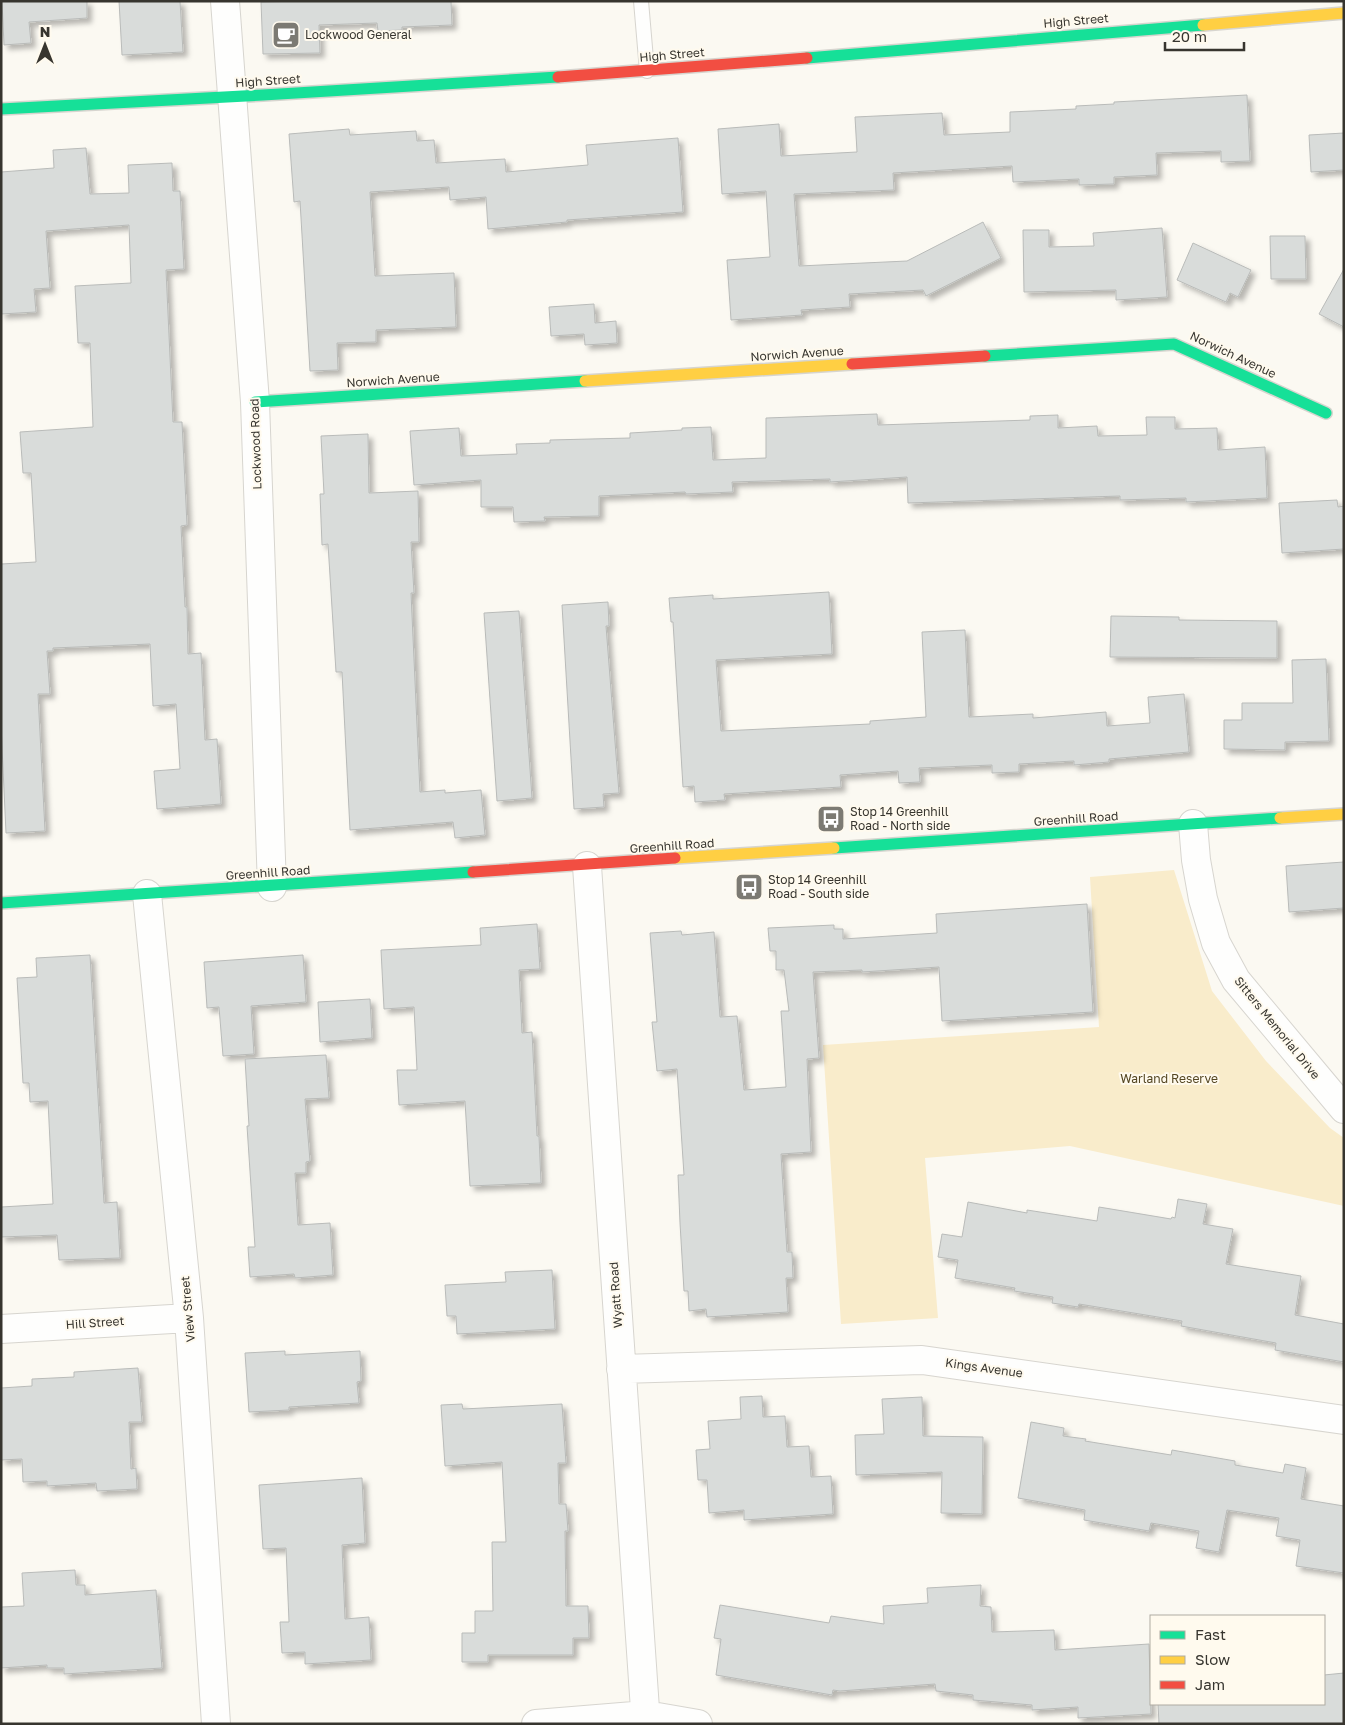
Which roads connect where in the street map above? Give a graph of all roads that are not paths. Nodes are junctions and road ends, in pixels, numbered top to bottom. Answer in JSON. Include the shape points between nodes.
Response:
{"nodes":[{"id":1,"x":226,"y":1,"type":"edge"},
{"id":2,"x":641,"y":1,"type":"edge"},
{"id":3,"x":1344,"y":13,"type":"edge"},
{"id":4,"x":647,"y":71,"type":"junction"},
{"id":5,"x":233,"y":97,"type":"junction"},
{"id":6,"x":1,"y":109,"type":"edge"},
{"id":7,"x":255,"y":402,"type":"junction"},
{"id":8,"x":1326,"y":413,"type":"dead end"},
{"id":9,"x":1344,"y":814,"type":"edge"},
{"id":10,"x":1193,"y":824,"type":"junction"},
{"id":11,"x":588,"y":866,"type":"junction"},
{"id":12,"x":272,"y":887,"type":"junction"},
{"id":13,"x":147,"y":894,"type":"junction"},
{"id":14,"x":1,"y":903,"type":"edge"},
{"id":15,"x":1344,"y":1109,"type":"edge"},
{"id":16,"x":190,"y":1318,"type":"junction"},
{"id":17,"x":1,"y":1329,"type":"edge"},
{"id":18,"x":621,"y":1370,"type":"junction"},
{"id":19,"x":1344,"y":1420,"type":"edge"},
{"id":20,"x":646,"y":1719,"type":"edge"},
{"id":21,"x":216,"y":1724,"type":"edge"},
{"id":22,"x":536,"y":1724,"type":"edge"},
{"id":23,"x":698,"y":1724,"type":"edge"}],
"edges":[{"from":1,"to":5,"type":"street","name":"Lockwood Road"},
{"from":2,"to":4,"type":"lane"},
{"from":3,"to":4,"type":"street","name":"High Street"},
{"from":4,"to":5,"type":"street","name":"High Street"},
{"from":5,"to":6,"type":"street","name":"High Street"},
{"from":5,"to":7,"type":"street","name":"Lockwood Road"},
{"from":7,"to":8,"type":"street","name":"Norwich Avenue","via":[[1174,344]]},
{"from":7,"to":12,"type":"street","name":"Lockwood Road"},
{"from":9,"to":10,"type":"street","name":"Greenhill Road"},
{"from":10,"to":11,"type":"street","name":"Greenhill Road"},
{"from":10,"to":15,"type":"street","name":"Sitters Memorial Drive","via":[[1202,899],[1216,944],[1236,980]]},
{"from":11,"to":12,"type":"street","name":"Greenhill Road"},
{"from":11,"to":18,"type":"street","name":"Wyatt Road"},
{"from":12,"to":13,"type":"street","name":"Greenhill Road"},
{"from":13,"to":14,"type":"street","name":"Greenhill Road"},
{"from":13,"to":16,"type":"street","name":"View Street"},
{"from":16,"to":17,"type":"street","name":"Hill Street"},
{"from":16,"to":21,"type":"street","name":"View Street"},
{"from":18,"to":19,"type":"street","name":"Kings Avenue","via":[[922,1360]]},
{"from":18,"to":20,"type":"street","name":"Wyatt Road"},
{"from":20,"to":22,"type":"street"},
{"from":20,"to":23,"type":"street"}]}
